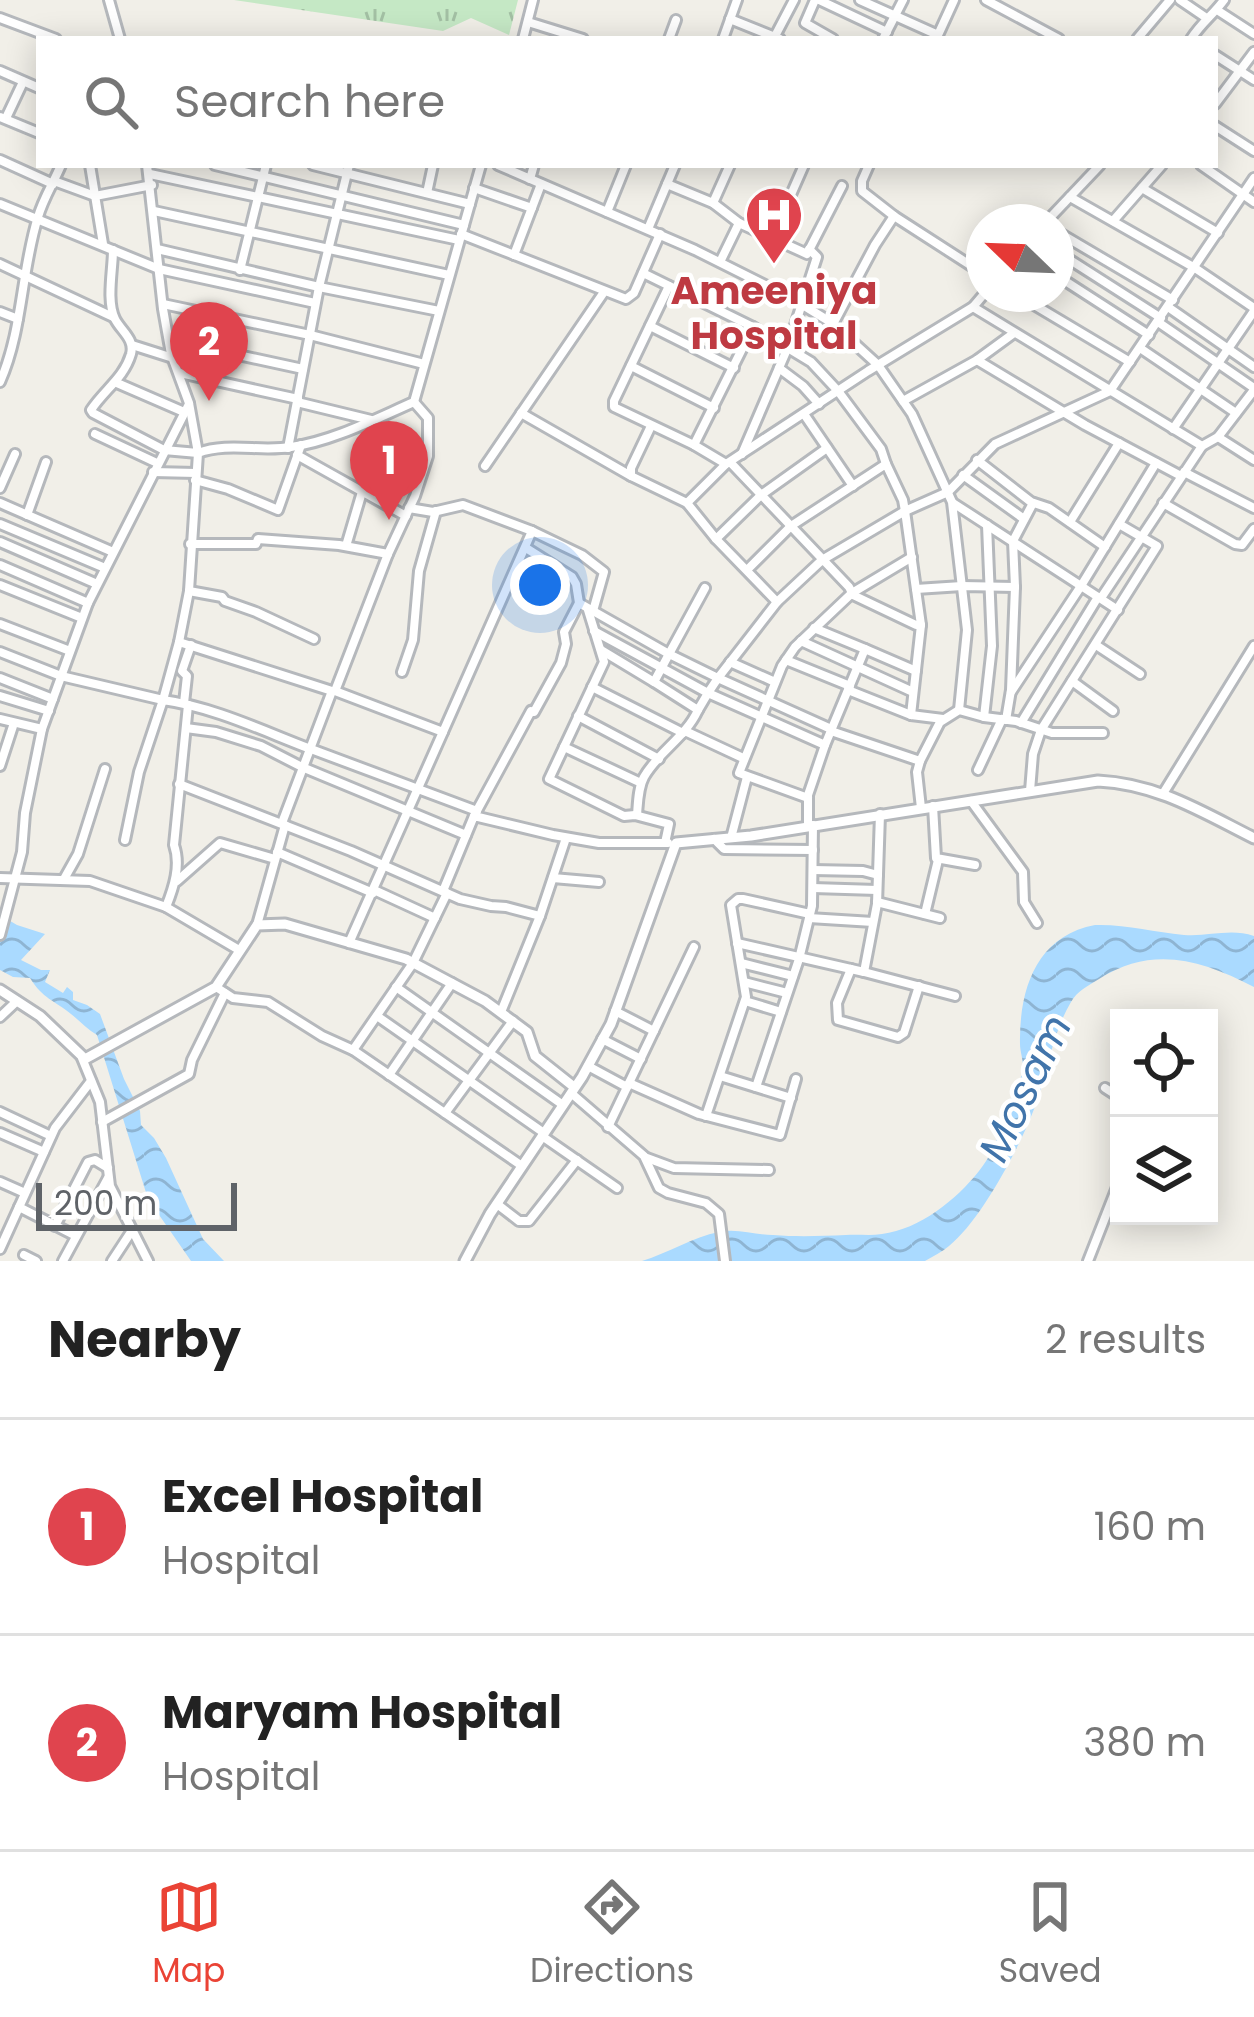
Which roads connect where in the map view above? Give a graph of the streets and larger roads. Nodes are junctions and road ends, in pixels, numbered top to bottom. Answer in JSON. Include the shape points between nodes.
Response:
{"nodes":[{"id":1,"x":113,"y":0,"type":"edge"},
{"id":2,"x":533,"y":0,"type":"edge"},
{"id":3,"x":737,"y":0,"type":"edge"},
{"id":4,"x":794,"y":0,"type":"edge"},
{"id":5,"x":817,"y":0,"type":"edge"},
{"id":6,"x":860,"y":0,"type":"edge"},
{"id":7,"x":903,"y":0,"type":"edge"},
{"id":8,"x":954,"y":0,"type":"edge"},
{"id":9,"x":986,"y":0,"type":"edge"},
{"id":10,"x":1170,"y":0,"type":"edge"},
{"id":11,"x":1180,"y":0,"type":"edge"},
{"id":12,"x":1224,"y":0,"type":"edge"},
{"id":13,"x":1217,"y":10,"type":"junction"},
{"id":14,"x":895,"y":16,"type":"junction"},
{"id":15,"x":1205,"y":17,"type":"junction"},
{"id":16,"x":0,"y":18,"type":"edge"},
{"id":17,"x":730,"y":19,"type":"junction"},
{"id":18,"x":676,"y":20,"type":"dead end"},
{"id":19,"x":528,"y":22,"type":"junction"},
{"id":20,"x":1254,"y":34,"type":"edge"},
{"id":21,"x":48,"y":36,"type":"edge"},
{"id":22,"x":119,"y":36,"type":"edge"},
{"id":23,"x":524,"y":36,"type":"edge"},
{"id":24,"x":571,"y":36,"type":"edge"},
{"id":25,"x":669,"y":36,"type":"edge"},
{"id":26,"x":724,"y":36,"type":"edge"},
{"id":27,"x":771,"y":36,"type":"edge"},
{"id":28,"x":777,"y":36,"type":"edge"},
{"id":29,"x":828,"y":36,"type":"edge"},
{"id":30,"x":885,"y":36,"type":"edge"},
{"id":31,"x":935,"y":36,"type":"edge"},
{"id":32,"x":937,"y":36,"type":"edge"},
{"id":33,"x":1053,"y":36,"type":"edge"},
{"id":34,"x":1140,"y":36,"type":"edge"},
{"id":35,"x":1193,"y":36,"type":"edge"},
{"id":36,"x":1254,"y":52,"type":"edge"},
{"id":37,"x":1218,"y":57,"type":"edge"},
{"id":38,"x":1240,"y":70,"type":"junction"},
{"id":39,"x":0,"y":71,"type":"edge"},
{"id":40,"x":1254,"y":80,"type":"edge"},
{"id":41,"x":22,"y":82,"type":"junction"},
{"id":42,"x":36,"y":87,"type":"edge"},
{"id":43,"x":1218,"y":100,"type":"edge"},
{"id":44,"x":3,"y":118,"type":"edge"},
{"id":45,"x":1218,"y":128,"type":"edge"},
{"id":46,"x":36,"y":132,"type":"edge"},
{"id":47,"x":1254,"y":152,"type":"edge"},
{"id":48,"x":0,"y":160,"type":"edge"},
{"id":49,"x":60,"y":168,"type":"edge"},
{"id":50,"x":90,"y":168,"type":"edge"},
{"id":51,"x":228,"y":168,"type":"edge"},
{"id":52,"x":265,"y":168,"type":"edge"},
{"id":53,"x":432,"y":168,"type":"edge"},
{"id":54,"x":480,"y":168,"type":"edge"},
{"id":55,"x":505,"y":168,"type":"edge"},
{"id":56,"x":533,"y":168,"type":"edge"},
{"id":57,"x":621,"y":168,"type":"edge"},
{"id":58,"x":674,"y":168,"type":"edge"},
{"id":59,"x":729,"y":168,"type":"edge"},
{"id":60,"x":803,"y":168,"type":"edge"},
{"id":61,"x":868,"y":168,"type":"edge"},
{"id":62,"x":1097,"y":168,"type":"edge"},
{"id":63,"x":1159,"y":168,"type":"edge"},
{"id":64,"x":1205,"y":168,"type":"edge"},
{"id":65,"x":348,"y":169,"type":"edge"},
{"id":66,"x":149,"y":174,"type":"edge"},
{"id":67,"x":263,"y":176,"type":"junction"},
{"id":68,"x":1254,"y":178,"type":"edge"},
{"id":69,"x":530,"y":179,"type":"junction"},
{"id":70,"x":54,"y":182,"type":"junction"},
{"id":71,"x":541,"y":184,"type":"junction"},
{"id":72,"x":667,"y":184,"type":"junction"},
{"id":73,"x":842,"y":186,"type":"dead end"},
{"id":74,"x":474,"y":188,"type":"junction"},
{"id":75,"x":1142,"y":188,"type":"junction"},
{"id":76,"x":427,"y":194,"type":"junction"},
{"id":77,"x":1243,"y":194,"type":"junction"},
{"id":78,"x":95,"y":196,"type":"junction"},
{"id":79,"x":258,"y":196,"type":"junction"},
{"id":80,"x":340,"y":196,"type":"junction"},
{"id":81,"x":1070,"y":197,"type":"junction"},
{"id":82,"x":1254,"y":202,"type":"edge"},
{"id":83,"x":713,"y":203,"type":"junction"},
{"id":84,"x":0,"y":204,"type":"edge"},
{"id":85,"x":470,"y":204,"type":"junction"},
{"id":86,"x":1063,"y":204,"type":"edge"},
{"id":87,"x":532,"y":208,"type":"junction"},
{"id":88,"x":154,"y":211,"type":"junction"},
{"id":89,"x":607,"y":212,"type":"junction"},
{"id":90,"x":335,"y":215,"type":"junction"},
{"id":91,"x":894,"y":216,"type":"junction"},
{"id":92,"x":38,"y":218,"type":"junction"},
{"id":93,"x":1114,"y":220,"type":"junction"},
{"id":94,"x":739,"y":223,"type":"junction"},
{"id":95,"x":648,"y":230,"type":"junction"},
{"id":96,"x":248,"y":231,"type":"junction"},
{"id":97,"x":462,"y":233,"type":"junction"},
{"id":98,"x":1218,"y":233,"type":"junction"},
{"id":99,"x":660,"y":234,"type":"junction"},
{"id":100,"x":772,"y":238,"type":"junction"},
{"id":101,"x":1074,"y":242,"type":"edge"},
{"id":102,"x":108,"y":248,"type":"junction"},
{"id":103,"x":158,"y":249,"type":"junction"},
{"id":104,"x":809,"y":249,"type":"junction"},
{"id":105,"x":327,"y":250,"type":"junction"},
{"id":106,"x":514,"y":255,"type":"junction"},
{"id":107,"x":720,"y":262,"type":"junction"},
{"id":108,"x":966,"y":262,"type":"edge"},
{"id":109,"x":1074,"y":263,"type":"edge"},
{"id":110,"x":0,"y":264,"type":"edge"},
{"id":111,"x":1195,"y":268,"type":"junction"},
{"id":112,"x":159,"y":269,"type":"junction"},
{"id":113,"x":240,"y":270,"type":"junction"},
{"id":114,"x":643,"y":273,"type":"junction"},
{"id":115,"x":26,"y":274,"type":"junction"},
{"id":116,"x":449,"y":275,"type":"junction"},
{"id":117,"x":669,"y":286,"type":"junction"},
{"id":118,"x":1074,"y":286,"type":"edge"},
{"id":119,"x":319,"y":287,"type":"junction"},
{"id":120,"x":604,"y":292,"type":"junction"},
{"id":121,"x":316,"y":303,"type":"junction"},
{"id":122,"x":162,"y":304,"type":"junction"},
{"id":123,"x":1171,"y":304,"type":"junction"},
{"id":124,"x":803,"y":305,"type":"junction"},
{"id":125,"x":1254,"y":310,"type":"edge"},
{"id":126,"x":439,"y":311,"type":"junction"},
{"id":127,"x":966,"y":311,"type":"edge"},
{"id":128,"x":0,"y":312,"type":"edge"},
{"id":129,"x":981,"y":312,"type":"edge"},
{"id":130,"x":1046,"y":312,"type":"edge"},
{"id":131,"x":114,"y":317,"type":"junction"},
{"id":132,"x":18,"y":319,"type":"junction"},
{"id":133,"x":1159,"y":320,"type":"junction"},
{"id":134,"x":833,"y":324,"type":"junction"},
{"id":135,"x":650,"y":326,"type":"junction"},
{"id":136,"x":752,"y":327,"type":"junction"},
{"id":137,"x":1014,"y":333,"type":"junction"},
{"id":138,"x":310,"y":334,"type":"junction"},
{"id":139,"x":1149,"y":334,"type":"junction"},
{"id":140,"x":169,"y":340,"type":"junction"},
{"id":141,"x":132,"y":345,"type":"junction"},
{"id":142,"x":788,"y":346,"type":"junction"},
{"id":143,"x":1140,"y":348,"type":"junction"},
{"id":144,"x":1227,"y":350,"type":"junction"},
{"id":145,"x":173,"y":358,"type":"junction"},
{"id":146,"x":977,"y":360,"type":"junction"},
{"id":147,"x":1130,"y":362,"type":"junction"},
{"id":148,"x":1218,"y":363,"type":"junction"},
{"id":149,"x":424,"y":364,"type":"junction"},
{"id":150,"x":878,"y":364,"type":"junction"},
{"id":151,"x":631,"y":366,"type":"junction"},
{"id":152,"x":734,"y":368,"type":"junction"},
{"id":153,"x":779,"y":368,"type":"junction"},
{"id":154,"x":1254,"y":368,"type":"edge"},
{"id":155,"x":303,"y":369,"type":"junction"},
{"id":156,"x":178,"y":372,"type":"junction"},
{"id":157,"x":0,"y":382,"type":"edge"},
{"id":158,"x":117,"y":383,"type":"junction"},
{"id":159,"x":1254,"y":389,"type":"edge"},
{"id":160,"x":1200,"y":390,"type":"junction"},
{"id":161,"x":838,"y":391,"type":"junction"},
{"id":162,"x":1110,"y":391,"type":"junction"},
{"id":163,"x":297,"y":400,"type":"junction"},
{"id":164,"x":414,"y":401,"type":"junction"},
{"id":165,"x":903,"y":401,"type":"junction"},
{"id":166,"x":819,"y":404,"type":"junction"},
{"id":167,"x":186,"y":408,"type":"junction"},
{"id":168,"x":714,"y":408,"type":"junction"},
{"id":169,"x":1063,"y":412,"type":"junction"},
{"id":170,"x":521,"y":413,"type":"junction"},
{"id":171,"x":804,"y":413,"type":"junction"},
{"id":172,"x":1236,"y":413,"type":"junction"},
{"id":173,"x":373,"y":420,"type":"junction"},
{"id":174,"x":651,"y":426,"type":"junction"},
{"id":175,"x":1173,"y":429,"type":"junction"},
{"id":176,"x":95,"y":434,"type":"dead end"},
{"id":177,"x":1218,"y":437,"type":"junction"},
{"id":178,"x":1119,"y":443,"type":"junction"},
{"id":179,"x":694,"y":445,"type":"junction"},
{"id":180,"x":1202,"y":446,"type":"junction"},
{"id":181,"x":288,"y":448,"type":"junction"},
{"id":182,"x":827,"y":448,"type":"junction"},
{"id":183,"x":164,"y":449,"type":"junction"},
{"id":184,"x":299,"y":450,"type":"junction"},
{"id":185,"x":198,"y":453,"type":"junction"},
{"id":186,"x":15,"y":454,"type":"dead end"},
{"id":187,"x":741,"y":455,"type":"junction"},
{"id":188,"x":977,"y":460,"type":"junction"},
{"id":189,"x":1254,"y":460,"type":"edge"},
{"id":190,"x":46,"y":462,"type":"dead end"},
{"id":191,"x":728,"y":463,"type":"junction"},
{"id":192,"x":1156,"y":463,"type":"junction"},
{"id":193,"x":886,"y":464,"type":"junction"},
{"id":194,"x":485,"y":466,"type":"dead end"},
{"id":195,"x":155,"y":468,"type":"junction"},
{"id":196,"x":1183,"y":474,"type":"junction"},
{"id":197,"x":963,"y":475,"type":"junction"},
{"id":198,"x":195,"y":476,"type":"junction"},
{"id":199,"x":631,"y":476,"type":"junction"},
{"id":200,"x":853,"y":486,"type":"junction"},
{"id":201,"x":0,"y":488,"type":"edge"},
{"id":202,"x":362,"y":492,"type":"junction"},
{"id":203,"x":947,"y":492,"type":"junction"},
{"id":204,"x":761,"y":495,"type":"junction"},
{"id":205,"x":952,"y":502,"type":"junction"},
{"id":206,"x":0,"y":503,"type":"edge"},
{"id":207,"x":687,"y":503,"type":"junction"},
{"id":208,"x":1033,"y":503,"type":"junction"},
{"id":209,"x":1163,"y":503,"type":"junction"},
{"id":210,"x":1254,"y":508,"type":"edge"},
{"id":211,"x":436,"y":511,"type":"junction"},
{"id":212,"x":408,"y":512,"type":"junction"},
{"id":213,"x":905,"y":512,"type":"junction"},
{"id":214,"x":27,"y":515,"type":"junction"},
{"id":215,"x":1024,"y":519,"type":"junction"},
{"id":216,"x":1070,"y":522,"type":"junction"},
{"id":217,"x":0,"y":524,"type":"edge"},
{"id":218,"x":1119,"y":524,"type":"junction"},
{"id":219,"x":988,"y":525,"type":"junction"},
{"id":220,"x":791,"y":526,"type":"junction"},
{"id":221,"x":1254,"y":529,"type":"edge"},
{"id":222,"x":532,"y":531,"type":"junction"},
{"id":223,"x":716,"y":538,"type":"junction"},
{"id":224,"x":1140,"y":538,"type":"junction"},
{"id":225,"x":1013,"y":541,"type":"junction"},
{"id":226,"x":0,"y":542,"type":"edge"},
{"id":227,"x":190,"y":544,"type":"junction"},
{"id":228,"x":346,"y":546,"type":"junction"},
{"id":229,"x":1105,"y":547,"type":"junction"},
{"id":230,"x":526,"y":548,"type":"junction"},
{"id":231,"x":113,"y":552,"type":"junction"},
{"id":232,"x":388,"y":554,"type":"junction"},
{"id":233,"x":912,"y":557,"type":"junction"},
{"id":234,"x":822,"y":560,"type":"junction"},
{"id":235,"x":0,"y":566,"type":"edge"},
{"id":236,"x":105,"y":568,"type":"junction"},
{"id":237,"x":747,"y":570,"type":"junction"},
{"id":238,"x":97,"y":584,"type":"junction"},
{"id":239,"x":0,"y":585,"type":"edge"},
{"id":240,"x":962,"y":586,"type":"junction"},
{"id":241,"x":1082,"y":586,"type":"junction"},
{"id":242,"x":992,"y":587,"type":"junction"},
{"id":243,"x":1015,"y":587,"type":"junction"},
{"id":244,"x":705,"y":588,"type":"dead end"},
{"id":245,"x":916,"y":590,"type":"junction"},
{"id":246,"x":189,"y":591,"type":"junction"},
{"id":247,"x":852,"y":593,"type":"junction"},
{"id":248,"x":1099,"y":597,"type":"junction"},
{"id":249,"x":778,"y":602,"type":"junction"},
{"id":250,"x":88,"y":603,"type":"junction"},
{"id":251,"x":586,"y":608,"type":"junction"},
{"id":252,"x":1118,"y":610,"type":"junction"},
{"id":253,"x":82,"y":618,"type":"junction"},
{"id":254,"x":0,"y":624,"type":"edge"},
{"id":255,"x":921,"y":625,"type":"junction"},
{"id":256,"x":814,"y":628,"type":"junction"},
{"id":257,"x":594,"y":631,"type":"junction"},
{"id":258,"x":314,"y":639,"type":"dead end"},
{"id":259,"x":801,"y":641,"type":"junction"},
{"id":260,"x":179,"y":642,"type":"junction"},
{"id":261,"x":191,"y":645,"type":"junction"},
{"id":262,"x":1095,"y":645,"type":"junction"},
{"id":263,"x":1254,"y":646,"type":"edge"},
{"id":264,"x":600,"y":649,"type":"junction"},
{"id":265,"x":865,"y":649,"type":"junction"},
{"id":266,"x":70,"y":651,"type":"junction"},
{"id":267,"x":0,"y":652,"type":"edge"},
{"id":268,"x":669,"y":654,"type":"junction"},
{"id":269,"x":786,"y":660,"type":"junction"},
{"id":270,"x":730,"y":662,"type":"junction"},
{"id":271,"x":663,"y":666,"type":"junction"},
{"id":272,"x":857,"y":669,"type":"junction"},
{"id":273,"x":916,"y":671,"type":"junction"},
{"id":274,"x":402,"y":672,"type":"dead end"},
{"id":275,"x":1140,"y":674,"type":"dead end"},
{"id":276,"x":62,"y":676,"type":"junction"},
{"id":277,"x":0,"y":678,"type":"edge"},
{"id":278,"x":718,"y":678,"type":"junction"},
{"id":279,"x":1072,"y":681,"type":"junction"},
{"id":280,"x":654,"y":682,"type":"junction"},
{"id":281,"x":775,"y":682,"type":"junction"},
{"id":282,"x":592,"y":687,"type":"junction"},
{"id":283,"x":849,"y":688,"type":"junction"},
{"id":284,"x":333,"y":691,"type":"junction"},
{"id":285,"x":914,"y":692,"type":"junction"},
{"id":286,"x":1011,"y":692,"type":"junction"},
{"id":287,"x":708,"y":693,"type":"junction"},
{"id":288,"x":0,"y":696,"type":"edge"},
{"id":289,"x":53,"y":699,"type":"junction"},
{"id":290,"x":163,"y":700,"type":"junction"},
{"id":291,"x":767,"y":701,"type":"junction"},
{"id":292,"x":186,"y":704,"type":"junction"},
{"id":293,"x":698,"y":710,"type":"junction"},
{"id":294,"x":959,"y":710,"type":"junction"},
{"id":295,"x":49,"y":711,"type":"junction"},
{"id":296,"x":1113,"y":711,"type":"dead end"},
{"id":297,"x":910,"y":715,"type":"junction"},
{"id":298,"x":578,"y":716,"type":"junction"},
{"id":299,"x":984,"y":717,"type":"junction"},
{"id":300,"x":760,"y":718,"type":"junction"},
{"id":301,"x":0,"y":719,"type":"edge"},
{"id":302,"x":943,"y":719,"type":"junction"},
{"id":303,"x":1004,"y":719,"type":"junction"},
{"id":304,"x":14,"y":723,"type":"junction"},
{"id":305,"x":1022,"y":723,"type":"junction"},
{"id":306,"x":186,"y":728,"type":"junction"},
{"id":307,"x":42,"y":729,"type":"junction"},
{"id":308,"x":831,"y":730,"type":"junction"},
{"id":309,"x":1041,"y":730,"type":"junction"},
{"id":310,"x":443,"y":732,"type":"junction"},
{"id":311,"x":684,"y":732,"type":"junction"},
{"id":312,"x":1103,"y":734,"type":"dead end"},
{"id":313,"x":825,"y":745,"type":"junction"},
{"id":314,"x":564,"y":747,"type":"junction"},
{"id":315,"x":310,"y":748,"type":"junction"},
{"id":316,"x":659,"y":758,"type":"junction"},
{"id":317,"x":743,"y":758,"type":"junction"},
{"id":318,"x":1,"y":760,"type":"edge"},
{"id":319,"x":920,"y":760,"type":"junction"},
{"id":320,"x":302,"y":766,"type":"junction"},
{"id":321,"x":105,"y":769,"type":"dead end"},
{"id":322,"x":978,"y":770,"type":"dead end"},
{"id":323,"x":747,"y":777,"type":"junction"},
{"id":324,"x":641,"y":782,"type":"junction"},
{"id":325,"x":179,"y":784,"type":"junction"},
{"id":326,"x":419,"y":788,"type":"junction"},
{"id":327,"x":1030,"y":791,"type":"junction"},
{"id":328,"x":1164,"y":792,"type":"junction"},
{"id":329,"x":808,"y":798,"type":"junction"},
{"id":330,"x":970,"y":801,"type":"junction"},
{"id":331,"x":927,"y":807,"type":"junction"},
{"id":332,"x":410,"y":811,"type":"junction"},
{"id":333,"x":475,"y":813,"type":"junction"},
{"id":334,"x":880,"y":814,"type":"junction"},
{"id":335,"x":637,"y":815,"type":"junction"},
{"id":336,"x":283,"y":824,"type":"junction"},
{"id":337,"x":810,"y":826,"type":"junction"},
{"id":338,"x":466,"y":835,"type":"junction"},
{"id":339,"x":566,"y":837,"type":"junction"},
{"id":340,"x":731,"y":838,"type":"junction"},
{"id":341,"x":1254,"y":838,"type":"edge"},
{"id":342,"x":714,"y":839,"type":"junction"},
{"id":343,"x":125,"y":840,"type":"dead end"},
{"id":344,"x":671,"y":843,"type":"junction"},
{"id":345,"x":813,"y":850,"type":"junction"},
{"id":346,"x":276,"y":855,"type":"junction"},
{"id":347,"x":938,"y":860,"type":"junction"},
{"id":348,"x":975,"y":865,"type":"dead end"},
{"id":349,"x":386,"y":866,"type":"junction"},
{"id":350,"x":813,"y":870,"type":"junction"},
{"id":351,"x":878,"y":875,"type":"junction"},
{"id":352,"x":0,"y":878,"type":"edge"},
{"id":353,"x":553,"y":878,"type":"junction"},
{"id":354,"x":15,"y":880,"type":"junction"},
{"id":355,"x":64,"y":880,"type":"junction"},
{"id":356,"x":176,"y":882,"type":"junction"},
{"id":357,"x":599,"y":882,"type":"dead end"},
{"id":358,"x":813,"y":888,"type":"junction"},
{"id":359,"x":374,"y":892,"type":"junction"},
{"id":360,"x":445,"y":892,"type":"junction"},
{"id":361,"x":877,"y":896,"type":"junction"},
{"id":362,"x":166,"y":907,"type":"junction"},
{"id":363,"x":925,"y":914,"type":"junction"},
{"id":364,"x":540,"y":916,"type":"junction"},
{"id":365,"x":810,"y":916,"type":"junction"},
{"id":366,"x":435,"y":918,"type":"junction"},
{"id":367,"x":940,"y":918,"type":"dead end"},
{"id":368,"x":873,"y":922,"type":"junction"},
{"id":369,"x":1036,"y":923,"type":"dead end"},
{"id":370,"x":257,"y":925,"type":"junction"},
{"id":371,"x":0,"y":935,"type":"edge"},
{"id":372,"x":349,"y":943,"type":"junction"},
{"id":373,"x":737,"y":943,"type":"junction"},
{"id":374,"x":694,"y":947,"type":"dead end"},
{"id":375,"x":238,"y":950,"type":"junction"},
{"id":376,"x":799,"y":959,"type":"junction"},
{"id":377,"x":413,"y":963,"type":"junction"},
{"id":378,"x":741,"y":963,"type":"junction"},
{"id":379,"x":851,"y":969,"type":"junction"},
{"id":380,"x":864,"y":972,"type":"junction"},
{"id":381,"x":793,"y":976,"type":"junction"},
{"id":382,"x":744,"y":982,"type":"junction"},
{"id":383,"x":452,"y":983,"type":"junction"},
{"id":384,"x":919,"y":986,"type":"junction"},
{"id":385,"x":396,"y":987,"type":"junction"},
{"id":386,"x":0,"y":990,"type":"edge"},
{"id":387,"x":220,"y":990,"type":"junction"},
{"id":388,"x":787,"y":993,"type":"junction"},
{"id":389,"x":956,"y":996,"type":"dead end"},
{"id":390,"x":17,"y":1001,"type":"junction"},
{"id":391,"x":745,"y":1001,"type":"junction"},
{"id":392,"x":616,"y":1011,"type":"junction"},
{"id":393,"x":431,"y":1012,"type":"junction"},
{"id":394,"x":500,"y":1012,"type":"junction"},
{"id":395,"x":781,"y":1012,"type":"junction"},
{"id":396,"x":376,"y":1016,"type":"junction"},
{"id":397,"x":0,"y":1017,"type":"edge"},
{"id":398,"x":513,"y":1021,"type":"junction"},
{"id":399,"x":654,"y":1031,"type":"junction"},
{"id":400,"x":602,"y":1039,"type":"junction"},
{"id":401,"x":412,"y":1040,"type":"junction"},
{"id":402,"x":353,"y":1050,"type":"junction"},
{"id":403,"x":489,"y":1053,"type":"junction"},
{"id":404,"x":640,"y":1058,"type":"junction"},
{"id":405,"x":83,"y":1059,"type":"junction"},
{"id":406,"x":588,"y":1066,"type":"junction"},
{"id":407,"x":389,"y":1075,"type":"junction"},
{"id":408,"x":720,"y":1076,"type":"junction"},
{"id":409,"x":796,"y":1079,"type":"dead end"},
{"id":410,"x":469,"y":1080,"type":"junction"},
{"id":411,"x":92,"y":1081,"type":"junction"},
{"id":412,"x":628,"y":1085,"type":"junction"},
{"id":413,"x":756,"y":1087,"type":"junction"},
{"id":414,"x":1105,"y":1088,"type":"dead end"},
{"id":415,"x":573,"y":1090,"type":"junction"},
{"id":416,"x":1110,"y":1091,"type":"edge"},
{"id":417,"x":791,"y":1098,"type":"junction"},
{"id":418,"x":563,"y":1105,"type":"junction"},
{"id":419,"x":0,"y":1112,"type":"edge"},
{"id":420,"x":445,"y":1113,"type":"junction"},
{"id":421,"x":706,"y":1116,"type":"junction"},
{"id":422,"x":102,"y":1122,"type":"junction"},
{"id":423,"x":608,"y":1127,"type":"junction"},
{"id":424,"x":0,"y":1132,"type":"edge"},
{"id":425,"x":543,"y":1134,"type":"junction"},
{"id":426,"x":51,"y":1136,"type":"junction"},
{"id":427,"x":44,"y":1153,"type":"junction"},
{"id":428,"x":644,"y":1156,"type":"junction"},
{"id":429,"x":577,"y":1160,"type":"junction"},
{"id":430,"x":522,"y":1166,"type":"junction"},
{"id":431,"x":770,"y":1170,"type":"dead end"},
{"id":432,"x":109,"y":1172,"type":"junction"},
{"id":433,"x":0,"y":1183,"type":"edge"},
{"id":434,"x":617,"y":1189,"type":"dead end"},
{"id":435,"x":25,"y":1193,"type":"junction"},
{"id":436,"x":497,"y":1204,"type":"junction"},
{"id":437,"x":1110,"y":1205,"type":"edge"},
{"id":438,"x":19,"y":1207,"type":"junction"},
{"id":439,"x":0,"y":1217,"type":"edge"},
{"id":440,"x":12,"y":1222,"type":"junction"},
{"id":441,"x":56,"y":1226,"type":"junction"},
{"id":442,"x":131,"y":1231,"type":"junction"},
{"id":443,"x":76,"y":1237,"type":"junction"},
{"id":444,"x":0,"y":1249,"type":"edge"},
{"id":445,"x":24,"y":1256,"type":"dead end"},
{"id":446,"x":464,"y":1258,"type":"edge"},
{"id":447,"x":36,"y":1261,"type":"edge"},
{"id":448,"x":63,"y":1261,"type":"edge"},
{"id":449,"x":112,"y":1261,"type":"edge"},
{"id":450,"x":148,"y":1261,"type":"edge"},
{"id":451,"x":725,"y":1261,"type":"edge"},
{"id":452,"x":1088,"y":1261,"type":"edge"}],
"edges":[{"from":1,"to":22,"type":"street"},
{"from":2,"to":19,"type":"street"},
{"from":3,"to":17,"type":"street"},
{"from":4,"to":28,"type":"street"},
{"from":5,"to":29,"type":"street","via":[[805,23]]},
{"from":5,"to":30,"type":"street"},
{"from":6,"to":14,"type":"street"},
{"from":7,"to":14,"type":"street"},
{"from":8,"to":32,"type":"street"},
{"from":9,"to":33,"type":"street"},
{"from":10,"to":34,"type":"street"},
{"from":11,"to":15,"type":"street"},
{"from":12,"to":13,"type":"street"},
{"from":13,"to":15,"type":"street"},
{"from":13,"to":20,"type":"street"},
{"from":14,"to":30,"type":"street"},
{"from":14,"to":31,"type":"street"},
{"from":15,"to":35,"type":"street"},
{"from":16,"to":21,"type":"street"},
{"from":17,"to":26,"type":"street"},
{"from":17,"to":27,"type":"street"},
{"from":18,"to":25,"type":"street"},
{"from":19,"to":23,"type":"street"},
{"from":19,"to":24,"type":"street"},
{"from":36,"to":38,"type":"street"},
{"from":37,"to":38,"type":"street"},
{"from":38,"to":40,"type":"street"},
{"from":38,"to":43,"type":"street"},
{"from":39,"to":41,"type":"street"},
{"from":41,"to":42,"type":"street"},
{"from":41,"to":44,"type":"street"},
{"from":44,"to":46,"type":"street"},
{"from":45,"to":47,"type":"street"},
{"from":48,"to":70,"type":"street"},
{"from":49,"to":70,"type":"street"},
{"from":50,"to":78,"type":"street"},
{"from":51,"to":67,"type":"street"},
{"from":52,"to":67,"type":"street"},
{"from":53,"to":76,"type":"street"},
{"from":54,"to":74,"type":"street"},
{"from":55,"to":69,"type":"street"},
{"from":56,"to":69,"type":"street"},
{"from":57,"to":89,"type":"street"},
{"from":58,"to":72,"type":"street"},
{"from":59,"to":83,"type":"street"},
{"from":60,"to":100,"type":"street"},
{"from":61,"to":91,"type":"street","via":[[862,191]]},
{"from":62,"to":81,"type":"street"},
{"from":63,"to":75,"type":"street"},
{"from":64,"to":77,"type":"street"},
{"from":65,"to":76,"type":"street"},
{"from":65,"to":80,"type":"street"},
{"from":66,"to":78,"type":"street"},
{"from":66,"to":79,"type":"street"},
{"from":66,"to":88,"type":"street"},
{"from":67,"to":79,"type":"street"},
{"from":67,"to":80,"type":"street"},
{"from":68,"to":77,"type":"street"},
{"from":69,"to":71,"type":"street"},
{"from":70,"to":78,"type":"street"},
{"from":70,"to":92,"type":"street"},
{"from":71,"to":87,"type":"street"},
{"from":71,"to":89,"type":"street"},
{"from":72,"to":83,"type":"street"},
{"from":72,"to":95,"type":"street"},
{"from":73,"to":104,"type":"street"},
{"from":74,"to":85,"type":"street"},
{"from":74,"to":87,"type":"street"},
{"from":75,"to":93,"type":"street"},
{"from":75,"to":98,"type":"street"},
{"from":76,"to":85,"type":"street"},
{"from":77,"to":82,"type":"street"},
{"from":77,"to":98,"type":"street"},
{"from":78,"to":102,"type":"street"},
{"from":79,"to":90,"type":"street"},
{"from":79,"to":96,"type":"street"},
{"from":80,"to":90,"type":"street"},
{"from":80,"to":97,"type":"street"},
{"from":81,"to":86,"type":"street"},
{"from":81,"to":93,"type":"street"},
{"from":83,"to":94,"type":"street"},
{"from":84,"to":92,"type":"street"},
{"from":85,"to":97,"type":"street"},
{"from":87,"to":106,"type":"street"},
{"from":88,"to":96,"type":"street"},
{"from":88,"to":103,"type":"street"},
{"from":89,"to":95,"type":"street"},
{"from":90,"to":97,"type":"street"},
{"from":90,"to":105,"type":"street"},
{"from":91,"to":108,"type":"street"},
{"from":91,"to":134,"type":"street"},
{"from":92,"to":102,"type":"street"},
{"from":92,"to":115,"type":"street"},
{"from":93,"to":111,"type":"street"},
{"from":94,"to":100,"type":"street"},
{"from":94,"to":107,"type":"street"},
{"from":95,"to":99,"type":"street"},
{"from":96,"to":105,"type":"street"},
{"from":96,"to":113,"type":"street"},
{"from":97,"to":106,"type":"street"},
{"from":97,"to":116,"type":"street"},
{"from":98,"to":111,"type":"street"},
{"from":99,"to":107,"type":"street"},
{"from":99,"to":114,"type":"street"},
{"from":100,"to":104,"type":"street"},
{"from":101,"to":123,"type":"street"},
{"from":102,"to":112,"type":"street"},
{"from":102,"to":131,"type":"street"},
{"from":103,"to":112,"type":"street"},
{"from":103,"to":113,"type":"street"},
{"from":104,"to":124,"type":"street","via":[[817,257]]},
{"from":105,"to":116,"type":"street"},
{"from":105,"to":119,"type":"street"},
{"from":106,"to":120,"type":"street"},
{"from":107,"to":124,"type":"street"},
{"from":109,"to":133,"type":"street"},
{"from":110,"to":115,"type":"street"},
{"from":111,"to":123,"type":"street"},
{"from":111,"to":125,"type":"street"},
{"from":112,"to":121,"type":"street"},
{"from":112,"to":122,"type":"street"},
{"from":113,"to":119,"type":"street"},
{"from":114,"to":117,"type":"street"},
{"from":114,"to":120,"type":"street","via":[[631,298]]},
{"from":115,"to":131,"type":"street"},
{"from":115,"to":132,"type":"street"},
{"from":116,"to":126,"type":"street"},
{"from":117,"to":135,"type":"street"},
{"from":117,"to":136,"type":"street"},
{"from":118,"to":139,"type":"street"},
{"from":119,"to":121,"type":"street"},
{"from":119,"to":126,"type":"street"},
{"from":120,"to":170,"type":"street"},
{"from":121,"to":138,"type":"street"},
{"from":122,"to":138,"type":"street"},
{"from":122,"to":140,"type":"street"},
{"from":123,"to":133,"type":"street"},
{"from":123,"to":144,"type":"street"},
{"from":124,"to":134,"type":"street"},
{"from":124,"to":142,"type":"street"},
{"from":125,"to":144,"type":"street"},
{"from":126,"to":149,"type":"street"},
{"from":127,"to":150,"type":"street"},
{"from":128,"to":132,"type":"street"},
{"from":129,"to":137,"type":"street"},
{"from":130,"to":147,"type":"street"},
{"from":131,"to":141,"type":"street"},
{"from":132,"to":157,"type":"street"},
{"from":133,"to":139,"type":"street"},
{"from":133,"to":148,"type":"street"},
{"from":134,"to":150,"type":"street"},
{"from":135,"to":151,"type":"street"},
{"from":135,"to":152,"type":"street"},
{"from":136,"to":142,"type":"street"},
{"from":136,"to":152,"type":"street"},
{"from":137,"to":146,"type":"street"},
{"from":137,"to":162,"type":"street"},
{"from":138,"to":149,"type":"street"},
{"from":138,"to":155,"type":"street"},
{"from":139,"to":143,"type":"street"},
{"from":140,"to":145,"type":"street"},
{"from":140,"to":155,"type":"street"},
{"from":141,"to":145,"type":"street"},
{"from":141,"to":158,"type":"street"},
{"from":142,"to":153,"type":"street"},
{"from":142,"to":161,"type":"street"},
{"from":143,"to":147,"type":"street"},
{"from":143,"to":160,"type":"street"},
{"from":144,"to":148,"type":"street"},
{"from":144,"to":154,"type":"street"},
{"from":145,"to":156,"type":"street"},
{"from":146,"to":165,"type":"street"},
{"from":146,"to":169,"type":"street"},
{"from":147,"to":162,"type":"street"},
{"from":148,"to":159,"type":"street"},
{"from":148,"to":160,"type":"street"},
{"from":149,"to":164,"type":"street"},
{"from":150,"to":161,"type":"street"},
{"from":150,"to":165,"type":"street"},
{"from":151,"to":168,"type":"street"},
{"from":151,"to":174,"type":"street","via":[[614,407]]},
{"from":152,"to":168,"type":"street"},
{"from":153,"to":166,"type":"street"},
{"from":153,"to":187,"type":"street"},
{"from":155,"to":163,"type":"street"},
{"from":156,"to":163,"type":"street"},
{"from":156,"to":167,"type":"street"},
{"from":158,"to":167,"type":"street"},
{"from":158,"to":183,"type":"street","via":[[93,413]]},
{"from":159,"to":172,"type":"street"},
{"from":160,"to":172,"type":"street"},
{"from":160,"to":175,"type":"street"},
{"from":161,"to":166,"type":"street"},
{"from":161,"to":193,"type":"street"},
{"from":162,"to":169,"type":"street"},
{"from":162,"to":175,"type":"street"},
{"from":163,"to":173,"type":"street"},
{"from":163,"to":181,"type":"street"},
{"from":164,"to":173,"type":"street"},
{"from":164,"to":212,"type":"street","via":[[428,418],[428,456]]},
{"from":165,"to":203,"type":"street"},
{"from":166,"to":171,"type":"street"},
{"from":167,"to":183,"type":"street"},
{"from":167,"to":185,"type":"street"},
{"from":168,"to":179,"type":"street"},
{"from":169,"to":178,"type":"street"},
{"from":169,"to":188,"type":"street"},
{"from":170,"to":194,"type":"street"},
{"from":170,"to":199,"type":"street"},
{"from":171,"to":182,"type":"street"},
{"from":171,"to":187,"type":"street"},
{"from":172,"to":177,"type":"street"},
{"from":173,"to":184,"type":"street"},
{"from":174,"to":179,"type":"street"},
{"from":174,"to":199,"type":"street"},
{"from":175,"to":180,"type":"street"},
{"from":176,"to":195,"type":"street"},
{"from":177,"to":180,"type":"street"},
{"from":177,"to":189,"type":"street"},
{"from":178,"to":192,"type":"street"},
{"from":178,"to":216,"type":"street"},
{"from":179,"to":191,"type":"street"},
{"from":180,"to":196,"type":"street"},
{"from":181,"to":184,"type":"street"},
{"from":181,"to":185,"type":"street"},
{"from":182,"to":200,"type":"street"},
{"from":182,"to":204,"type":"street"},
{"from":183,"to":185,"type":"street"},
{"from":183,"to":195,"type":"street"},
{"from":184,"to":198,"type":"street","via":[[278,510]]},
{"from":184,"to":202,"type":"street"},
{"from":185,"to":198,"type":"street"},
{"from":186,"to":201,"type":"street"},
{"from":187,"to":191,"type":"street"},
{"from":188,"to":197,"type":"street"},
{"from":188,"to":208,"type":"street"},
{"from":190,"to":214,"type":"street"},
{"from":191,"to":204,"type":"street"},
{"from":191,"to":207,"type":"street"},
{"from":192,"to":196,"type":"street"},
{"from":192,"to":218,"type":"street"},
{"from":193,"to":200,"type":"street"},
{"from":193,"to":213,"type":"street"},
{"from":195,"to":198,"type":"street"},
{"from":195,"to":231,"type":"street"},
{"from":196,"to":209,"type":"street"},
{"from":196,"to":210,"type":"street"},
{"from":197,"to":203,"type":"street"},
{"from":197,"to":215,"type":"street"},
{"from":198,"to":227,"type":"street"},
{"from":199,"to":207,"type":"street"},
{"from":200,"to":220,"type":"street"},
{"from":202,"to":212,"type":"street"},
{"from":202,"to":228,"type":"street"},
{"from":203,"to":205,"type":"street"},
{"from":203,"to":213,"type":"street"},
{"from":204,"to":220,"type":"street"},
{"from":204,"to":223,"type":"street"},
{"from":205,"to":219,"type":"street"},
{"from":205,"to":240,"type":"street"},
{"from":206,"to":214,"type":"street"},
{"from":207,"to":223,"type":"street"},
{"from":208,"to":215,"type":"street"},
{"from":208,"to":216,"type":"street"},
{"from":209,"to":221,"type":"street","via":[[1239,545]]},
{"from":209,"to":224,"type":"street"},
{"from":211,"to":212,"type":"street"},
{"from":211,"to":222,"type":"street","via":[[463,505]]},
{"from":211,"to":274,"type":"street"},
{"from":212,"to":232,"type":"street"},
{"from":213,"to":233,"type":"street"},
{"from":213,"to":234,"type":"street"},
{"from":214,"to":231,"type":"street"},
{"from":215,"to":225,"type":"street"},
{"from":216,"to":229,"type":"street"},
{"from":217,"to":236,"type":"street"},
{"from":218,"to":224,"type":"street"},
{"from":218,"to":229,"type":"street"},
{"from":219,"to":225,"type":"street"},
{"from":219,"to":242,"type":"street"},
{"from":220,"to":234,"type":"street"},
{"from":220,"to":237,"type":"street"},
{"from":222,"to":230,"type":"street"},
{"from":222,"to":251,"type":"street","via":[[604,572]]},
{"from":223,"to":237,"type":"street"},
{"from":224,"to":248,"type":"street"},
{"from":224,"to":252,"type":"street","via":[[1156,546]]},
{"from":225,"to":241,"type":"street"},
{"from":225,"to":243,"type":"street"},
{"from":226,"to":238,"type":"street"},
{"from":227,"to":228,"type":"street"},
{"from":227,"to":246,"type":"street"},
{"from":228,"to":232,"type":"street"},
{"from":229,"to":241,"type":"street"},
{"from":230,"to":251,"type":"street","via":[[572,577]]},
{"from":230,"to":310,"type":"street"},
{"from":231,"to":236,"type":"street"},
{"from":232,"to":284,"type":"street"},
{"from":233,"to":245,"type":"street"},
{"from":233,"to":247,"type":"street"},
{"from":234,"to":247,"type":"street"},
{"from":234,"to":249,"type":"street"},
{"from":235,"to":250,"type":"street"},
{"from":236,"to":238,"type":"street"},
{"from":237,"to":249,"type":"street"},
{"from":238,"to":250,"type":"street"},
{"from":239,"to":253,"type":"street"},
{"from":240,"to":242,"type":"street"},
{"from":240,"to":245,"type":"street"},
{"from":240,"to":294,"type":"street","via":[[967,630]]},
{"from":241,"to":248,"type":"street"},
{"from":241,"to":286,"type":"street"},
{"from":242,"to":243,"type":"street"},
{"from":242,"to":299,"type":"street"},
{"from":243,"to":286,"type":"street"},
{"from":244,"to":268,"type":"street"},
{"from":245,"to":255,"type":"street"},
{"from":246,"to":258,"type":"street"},
{"from":246,"to":260,"type":"street"},
{"from":247,"to":255,"type":"street"},
{"from":247,"to":256,"type":"street"},
{"from":248,"to":252,"type":"street"},
{"from":248,"to":305,"type":"street"},
{"from":249,"to":270,"type":"street"},
{"from":250,"to":253,"type":"street"},
{"from":251,"to":257,"type":"street"},
{"from":251,"to":268,"type":"street"},
{"from":251,"to":333,"type":"street","via":[[564,632],[561,663]]},
{"from":252,"to":262,"type":"street"},
{"from":253,"to":266,"type":"street"},
{"from":254,"to":266,"type":"street"},
{"from":255,"to":273,"type":"street"},
{"from":256,"to":259,"type":"street"},
{"from":256,"to":265,"type":"street"},
{"from":257,"to":264,"type":"street"},
{"from":257,"to":271,"type":"street"},
{"from":259,"to":269,"type":"street"},
{"from":259,"to":272,"type":"street"},
{"from":260,"to":261,"type":"street"},
{"from":260,"to":290,"type":"street"},
{"from":261,"to":284,"type":"street"},
{"from":261,"to":292,"type":"street","via":[[182,671]]},
{"from":262,"to":275,"type":"street"},
{"from":262,"to":279,"type":"street"},
{"from":263,"to":328,"type":"street"},
{"from":264,"to":280,"type":"street"},
{"from":264,"to":282,"type":"street","via":[[604,662]]},
{"from":265,"to":272,"type":"street"},
{"from":265,"to":273,"type":"street"},
{"from":266,"to":276,"type":"street"},
{"from":267,"to":276,"type":"street"},
{"from":268,"to":271,"type":"street"},
{"from":268,"to":278,"type":"street"},
{"from":269,"to":281,"type":"street"},
{"from":269,"to":283,"type":"street"},
{"from":270,"to":278,"type":"street"},
{"from":270,"to":281,"type":"street"},
{"from":271,"to":280,"type":"street"},
{"from":271,"to":287,"type":"street"},
{"from":272,"to":283,"type":"street"},
{"from":272,"to":285,"type":"street"},
{"from":273,"to":285,"type":"street"},
{"from":276,"to":289,"type":"street"},
{"from":276,"to":290,"type":"street"},
{"from":277,"to":289,"type":"street"},
{"from":278,"to":287,"type":"street"},
{"from":278,"to":291,"type":"street"},
{"from":279,"to":296,"type":"street"},
{"from":279,"to":309,"type":"street"},
{"from":280,"to":293,"type":"street"},
{"from":281,"to":291,"type":"street"},
{"from":282,"to":298,"type":"street"},
{"from":282,"to":311,"type":"street"},
{"from":283,"to":297,"type":"street"},
{"from":283,"to":308,"type":"street"},
{"from":284,"to":310,"type":"street"},
{"from":284,"to":315,"type":"street"},
{"from":285,"to":297,"type":"street"},
{"from":286,"to":303,"type":"street"},
{"from":287,"to":293,"type":"street"},
{"from":287,"to":300,"type":"street"},
{"from":288,"to":295,"type":"street"},
{"from":289,"to":295,"type":"street"},
{"from":290,"to":292,"type":"street"},
{"from":290,"to":343,"type":"street"},
{"from":291,"to":300,"type":"street"},
{"from":291,"to":308,"type":"street"},
{"from":292,"to":306,"type":"street"},
{"from":292,"to":315,"type":"street"},
{"from":293,"to":311,"type":"street"},
{"from":294,"to":299,"type":"street"},
{"from":294,"to":302,"type":"street"},
{"from":295,"to":307,"type":"street"},
{"from":297,"to":302,"type":"street"},
{"from":298,"to":314,"type":"street"},
{"from":298,"to":316,"type":"street"},
{"from":299,"to":303,"type":"street"},
{"from":300,"to":313,"type":"street"},
{"from":300,"to":317,"type":"street"},
{"from":301,"to":304,"type":"street"},
{"from":302,"to":319,"type":"street"},
{"from":303,"to":305,"type":"street"},
{"from":303,"to":322,"type":"street"},
{"from":304,"to":307,"type":"street"},
{"from":304,"to":318,"type":"street"},
{"from":305,"to":309,"type":"street"},
{"from":306,"to":320,"type":"street","via":[[261,746]]},
{"from":306,"to":325,"type":"street"},
{"from":307,"to":354,"type":"street"},
{"from":308,"to":313,"type":"street"},
{"from":308,"to":319,"type":"street"},
{"from":309,"to":312,"type":"street"},
{"from":309,"to":327,"type":"street"},
{"from":310,"to":326,"type":"street"},
{"from":311,"to":316,"type":"street"},
{"from":311,"to":317,"type":"street"},
{"from":313,"to":329,"type":"street"},
{"from":314,"to":324,"type":"street"},
{"from":314,"to":335,"type":"street","via":[[549,779]]},
{"from":315,"to":320,"type":"street"},
{"from":315,"to":326,"type":"street"},
{"from":316,"to":324,"type":"street"},
{"from":317,"to":323,"type":"street","via":[[739,773]]},
{"from":319,"to":331,"type":"street"},
{"from":320,"to":332,"type":"street"},
{"from":320,"to":336,"type":"street"},
{"from":321,"to":355,"type":"street"},
{"from":323,"to":329,"type":"street"},
{"from":323,"to":340,"type":"street"},
{"from":324,"to":335,"type":"street"},
{"from":325,"to":336,"type":"street"},
{"from":325,"to":356,"type":"street"},
{"from":326,"to":332,"type":"street"},
{"from":326,"to":333,"type":"street"},
{"from":327,"to":328,"type":"street","via":[[1098,781]]},
{"from":327,"to":330,"type":"street"},
{"from":328,"to":341,"type":"street"},
{"from":329,"to":337,"type":"street"},
{"from":330,"to":331,"type":"street"},
{"from":330,"to":369,"type":"street","via":[[1023,872],[1023,897]]},
{"from":331,"to":334,"type":"street"},
{"from":331,"to":347,"type":"street"},
{"from":332,"to":338,"type":"street"},
{"from":332,"to":349,"type":"street"},
{"from":333,"to":338,"type":"street"},
{"from":333,"to":339,"type":"street"},
{"from":334,"to":337,"type":"street"},
{"from":334,"to":351,"type":"street"},
{"from":335,"to":344,"type":"street","via":[[669,824]]},
{"from":336,"to":346,"type":"street"},
{"from":336,"to":349,"type":"street"},
{"from":337,"to":340,"type":"street"},
{"from":337,"to":345,"type":"street"},
{"from":338,"to":360,"type":"street"},
{"from":339,"to":344,"type":"street"},
{"from":339,"to":353,"type":"street"},
{"from":340,"to":342,"type":"street"},
{"from":342,"to":344,"type":"street"},
{"from":342,"to":345,"type":"street","via":[[724,849]]},
{"from":344,"to":392,"type":"street"},
{"from":345,"to":350,"type":"street"},
{"from":346,"to":356,"type":"street","via":[[220,843]]},
{"from":346,"to":359,"type":"street"},
{"from":346,"to":370,"type":"street"},
{"from":347,"to":348,"type":"street"},
{"from":347,"to":363,"type":"street"},
{"from":349,"to":359,"type":"street"},
{"from":349,"to":360,"type":"street"},
{"from":350,"to":351,"type":"street"},
{"from":350,"to":358,"type":"street"},
{"from":351,"to":361,"type":"street"},
{"from":352,"to":354,"type":"street"},
{"from":353,"to":357,"type":"street"},
{"from":353,"to":364,"type":"street"},
{"from":354,"to":355,"type":"street"},
{"from":354,"to":371,"type":"street"},
{"from":355,"to":362,"type":"street","via":[[90,880]]},
{"from":356,"to":362,"type":"street"},
{"from":358,"to":361,"type":"street"},
{"from":358,"to":365,"type":"street"},
{"from":359,"to":366,"type":"street"},
{"from":359,"to":372,"type":"street"},
{"from":360,"to":364,"type":"street"},
{"from":360,"to":366,"type":"street"},
{"from":361,"to":363,"type":"street"},
{"from":361,"to":368,"type":"street"},
{"from":362,"to":375,"type":"street"},
{"from":363,"to":367,"type":"street"},
{"from":364,"to":394,"type":"street"},
{"from":365,"to":368,"type":"street"},
{"from":365,"to":373,"type":"street","via":[[738,898],[730,910]]},
{"from":365,"to":376,"type":"street"},
{"from":366,"to":377,"type":"street"},
{"from":368,"to":380,"type":"street"},
{"from":370,"to":372,"type":"street"},
{"from":370,"to":375,"type":"street"},
{"from":372,"to":377,"type":"street"},
{"from":373,"to":376,"type":"street"},
{"from":373,"to":378,"type":"street"},
{"from":374,"to":399,"type":"street"},
{"from":375,"to":387,"type":"street"},
{"from":376,"to":379,"type":"street"},
{"from":376,"to":381,"type":"street"},
{"from":377,"to":383,"type":"street"},
{"from":377,"to":385,"type":"street"},
{"from":378,"to":381,"type":"street"},
{"from":378,"to":382,"type":"street"},
{"from":379,"to":380,"type":"street"},
{"from":379,"to":384,"type":"street","via":[[838,1020],[880,1033],[903,1035]]},
{"from":380,"to":384,"type":"street"},
{"from":381,"to":388,"type":"street"},
{"from":382,"to":388,"type":"street"},
{"from":382,"to":391,"type":"street"},
{"from":383,"to":393,"type":"street"},
{"from":383,"to":394,"type":"street"},
{"from":384,"to":389,"type":"street"},
{"from":385,"to":393,"type":"street"},
{"from":385,"to":396,"type":"street"},
{"from":386,"to":390,"type":"street"},
{"from":387,"to":402,"type":"street","via":[[268,1002]]},
{"from":387,"to":405,"type":"street"},
{"from":387,"to":422,"type":"street","via":[[188,1075]]},
{"from":388,"to":395,"type":"street"},
{"from":390,"to":397,"type":"street"},
{"from":390,"to":405,"type":"street"},
{"from":391,"to":395,"type":"street"},
{"from":391,"to":408,"type":"street"},
{"from":392,"to":399,"type":"street"},
{"from":392,"to":400,"type":"street"},
{"from":393,"to":401,"type":"street"},
{"from":393,"to":403,"type":"street"},
{"from":394,"to":398,"type":"street"},
{"from":395,"to":413,"type":"street"},
{"from":396,"to":401,"type":"street"},
{"from":396,"to":402,"type":"street"},
{"from":398,"to":403,"type":"street"},
{"from":398,"to":415,"type":"street"},
{"from":399,"to":404,"type":"street"},
{"from":400,"to":404,"type":"street"},
{"from":400,"to":406,"type":"street"},
{"from":401,"to":407,"type":"street"},
{"from":401,"to":410,"type":"street"},
{"from":402,"to":407,"type":"street"},
{"from":403,"to":410,"type":"street"},
{"from":403,"to":418,"type":"street"},
{"from":404,"to":412,"type":"street"},
{"from":405,"to":411,"type":"street"},
{"from":406,"to":412,"type":"street"},
{"from":406,"to":415,"type":"street"},
{"from":407,"to":420,"type":"street"},
{"from":408,"to":413,"type":"street"},
{"from":408,"to":421,"type":"street"},
{"from":409,"to":417,"type":"street"},
{"from":410,"to":420,"type":"street"},
{"from":410,"to":425,"type":"street"},
{"from":411,"to":422,"type":"street"},
{"from":411,"to":426,"type":"street"},
{"from":412,"to":421,"type":"street"},
{"from":412,"to":423,"type":"street"},
{"from":413,"to":417,"type":"street"},
{"from":414,"to":416,"type":"street"},
{"from":415,"to":418,"type":"street"},
{"from":415,"to":423,"type":"street"},
{"from":417,"to":421,"type":"street","via":[[781,1136]]},
{"from":418,"to":425,"type":"street"},
{"from":419,"to":426,"type":"street"},
{"from":420,"to":430,"type":"street"},
{"from":422,"to":432,"type":"street"},
{"from":423,"to":428,"type":"street"},
{"from":424,"to":427,"type":"street"},
{"from":425,"to":429,"type":"street"},
{"from":425,"to":430,"type":"street"},
{"from":426,"to":427,"type":"street"},
{"from":427,"to":435,"type":"street"},
{"from":428,"to":431,"type":"street","via":[[669,1168]]},
{"from":428,"to":451,"type":"street","via":[[659,1187],[706,1203],[721,1218]]},
{"from":429,"to":434,"type":"street"},
{"from":429,"to":436,"type":"street","via":[[526,1223]]},
{"from":430,"to":436,"type":"street"},
{"from":432,"to":441,"type":"street","via":[[88,1162]]},
{"from":432,"to":442,"type":"street"},
{"from":432,"to":443,"type":"street"},
{"from":433,"to":435,"type":"street"},
{"from":435,"to":438,"type":"street"},
{"from":436,"to":446,"type":"street"},
{"from":437,"to":452,"type":"street"},
{"from":438,"to":440,"type":"street"},
{"from":438,"to":441,"type":"street"},
{"from":439,"to":440,"type":"street"},
{"from":440,"to":444,"type":"street"},
{"from":441,"to":443,"type":"street"},
{"from":442,"to":449,"type":"street"},
{"from":442,"to":450,"type":"street"},
{"from":443,"to":448,"type":"street"},
{"from":445,"to":447,"type":"street"}]}
